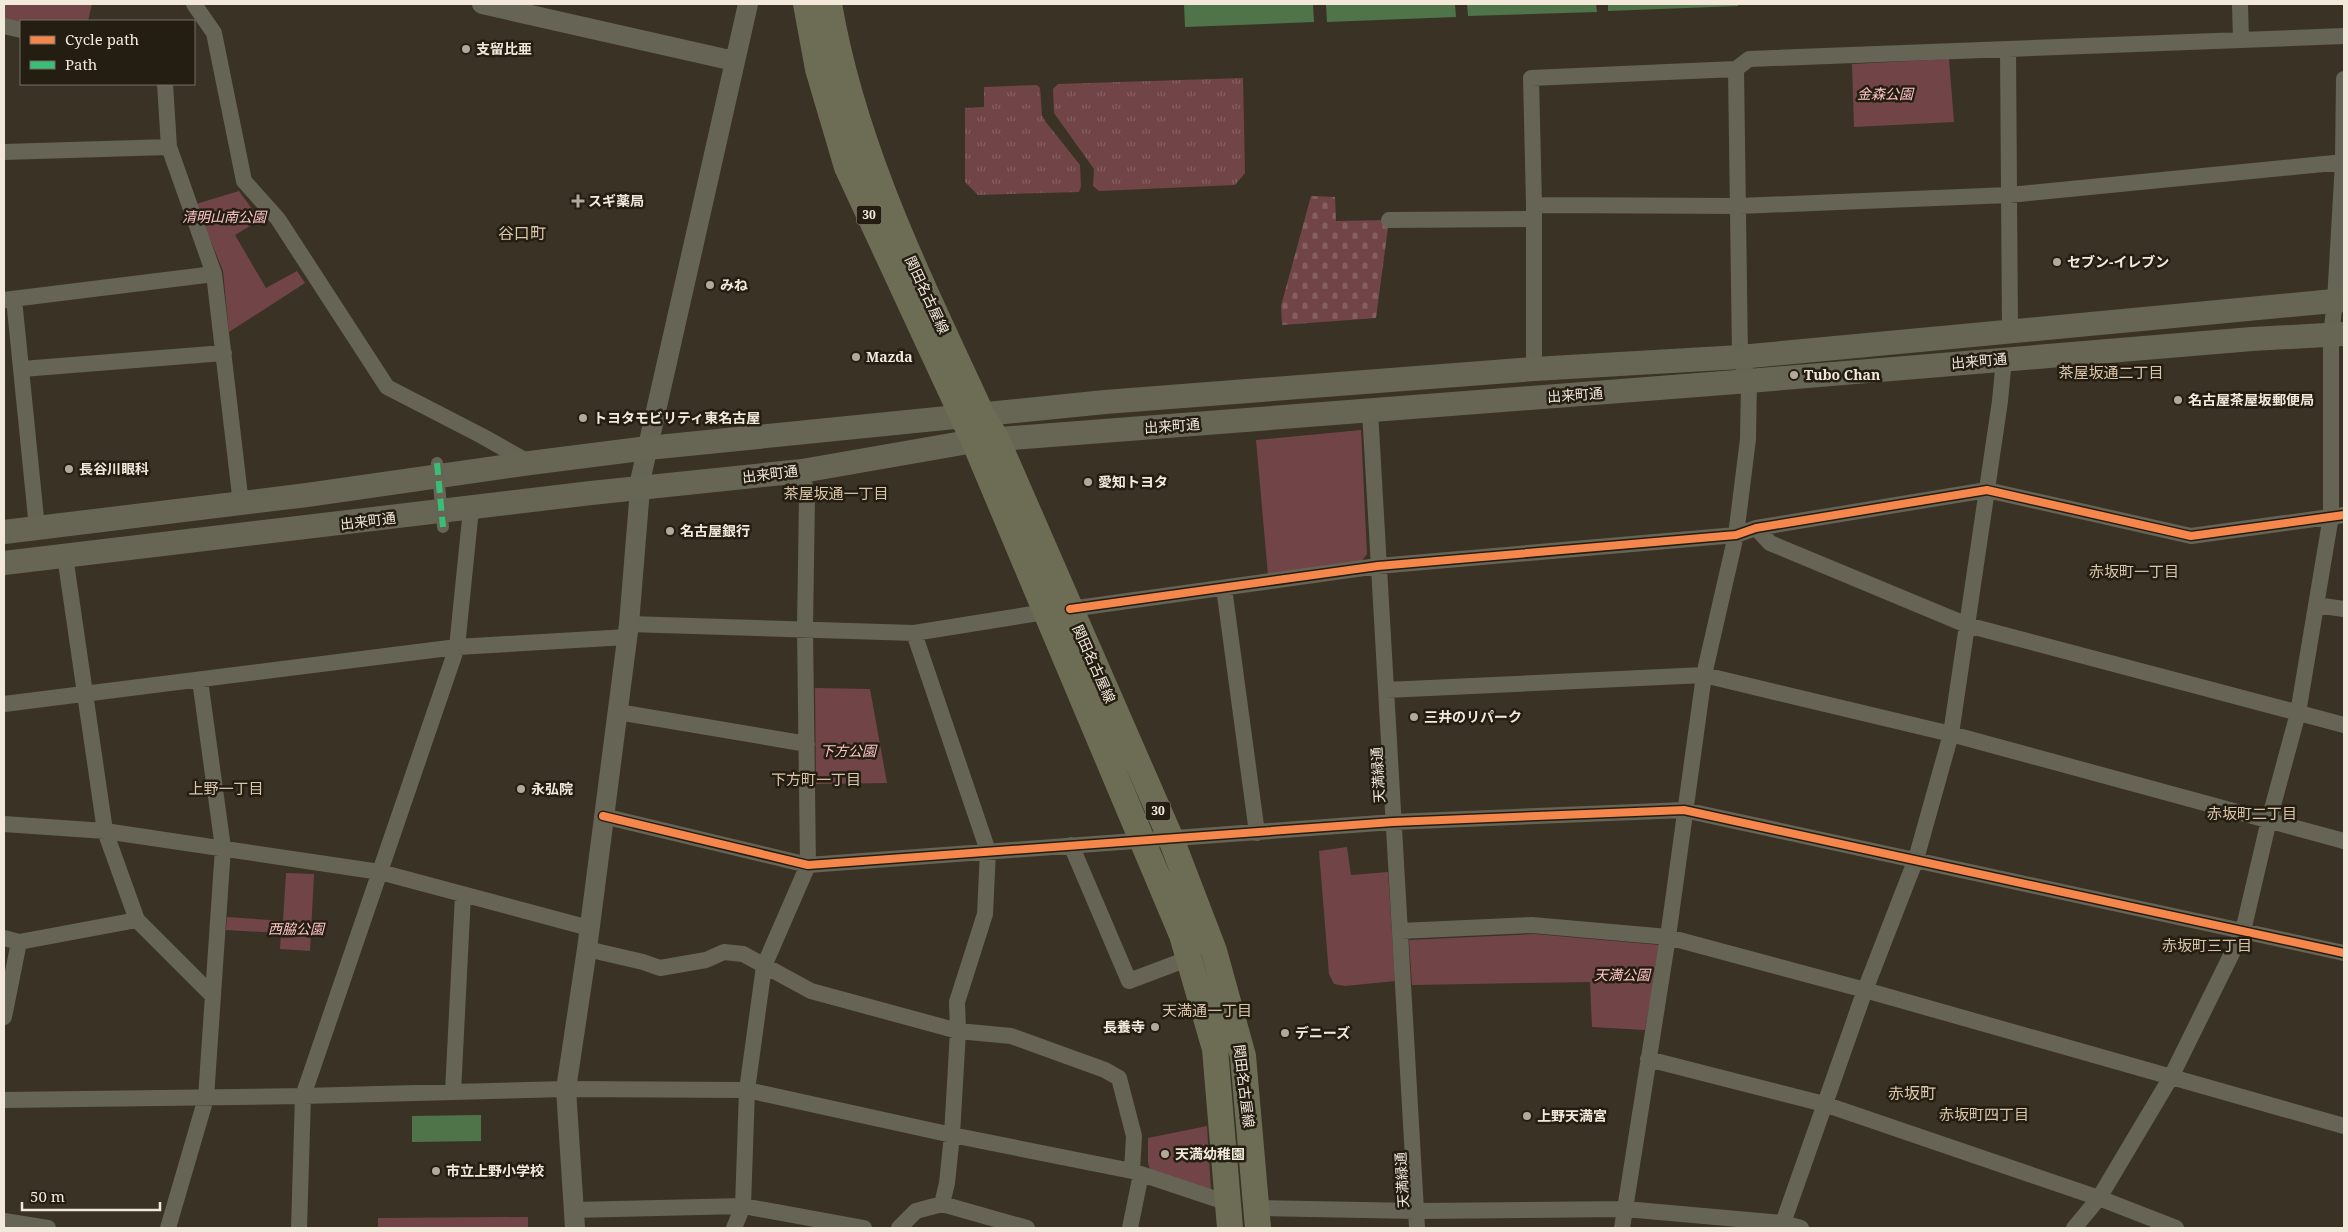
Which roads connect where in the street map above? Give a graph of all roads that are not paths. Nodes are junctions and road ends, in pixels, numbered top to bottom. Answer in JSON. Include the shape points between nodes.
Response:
{"nodes":[{"id":1,"x":194,"y":4,"type":"edge"},
{"id":2,"x":482,"y":4,"type":"edge"},
{"id":3,"x":748,"y":4,"type":"edge"},
{"id":4,"x":806,"y":4,"type":"edge"},
{"id":5,"x":829,"y":4,"type":"edge"},
{"id":6,"x":2240,"y":4,"type":"edge"},
{"id":7,"x":510,"y":7,"type":"edge"},
{"id":8,"x":4,"y":26,"type":"edge"},
{"id":9,"x":20,"y":30,"type":"edge"},
{"id":10,"x":2344,"y":36,"type":"edge"},
{"id":11,"x":2241,"y":40,"type":"junction"},
{"id":12,"x":2008,"y":49,"type":"junction"},
{"id":13,"x":734,"y":61,"type":"junction"},
{"id":14,"x":1736,"y":69,"type":"junction"},
{"id":15,"x":2344,"y":79,"type":"edge"},
{"id":16,"x":165,"y":85,"type":"edge"},
{"id":17,"x":169,"y":147,"type":"junction"},
{"id":18,"x":4,"y":152,"type":"edge"},
{"id":19,"x":2344,"y":162,"type":"edge"},
{"id":20,"x":2009,"y":196,"type":"junction"},
{"id":21,"x":1739,"y":206,"type":"junction"},
{"id":22,"x":1534,"y":212,"type":"junction"},
{"id":23,"x":1389,"y":220,"type":"dead end"},
{"id":24,"x":214,"y":274,"type":"junction"},
{"id":25,"x":9,"y":299,"type":"edge"},
{"id":26,"x":2340,"y":301,"type":"edge"},
{"id":27,"x":2010,"y":332,"type":"junction"},
{"id":28,"x":2338,"y":335,"type":"edge"},
{"id":29,"x":224,"y":353,"type":"junction"},
{"id":30,"x":1740,"y":357,"type":"junction"},
{"id":31,"x":2004,"y":359,"type":"junction"},
{"id":32,"x":22,"y":369,"type":"junction"},
{"id":33,"x":1534,"y":369,"type":"junction"},
{"id":34,"x":1749,"y":381,"type":"junction"},
{"id":35,"x":1370,"y":411,"type":"junction"},
{"id":36,"x":972,"y":416,"type":"junction"},
{"id":37,"x":986,"y":440,"type":"junction"},
{"id":38,"x":648,"y":448,"type":"junction"},
{"id":39,"x":437,"y":463,"type":"dead end"},
{"id":40,"x":530,"y":463,"type":"junction"},
{"id":41,"x":802,"y":471,"type":"junction"},
{"id":42,"x":640,"y":489,"type":"junction"},
{"id":43,"x":1987,"y":490,"type":"junction"},
{"id":44,"x":242,"y":504,"type":"junction"},
{"id":45,"x":471,"y":508,"type":"junction"},
{"id":46,"x":2338,"y":516,"type":"edge"},
{"id":47,"x":443,"y":527,"type":"dead end"},
{"id":48,"x":37,"y":528,"type":"junction"},
{"id":49,"x":1756,"y":528,"type":"junction"},
{"id":50,"x":4,"y":532,"type":"edge"},
{"id":51,"x":1736,"y":535,"type":"junction"},
{"id":52,"x":65,"y":556,"type":"junction"},
{"id":53,"x":4,"y":563,"type":"edge"},
{"id":54,"x":1378,"y":566,"type":"junction"},
{"id":55,"x":1224,"y":588,"type":"junction"},
{"id":56,"x":2316,"y":605,"type":"junction"},
{"id":57,"x":2344,"y":609,"type":"edge"},
{"id":58,"x":1058,"y":611,"type":"junction"},
{"id":59,"x":1967,"y":625,"type":"junction"},
{"id":60,"x":805,"y":629,"type":"junction"},
{"id":61,"x":628,"y":630,"type":"junction"},
{"id":62,"x":914,"y":633,"type":"junction"},
{"id":63,"x":457,"y":647,"type":"junction"},
{"id":64,"x":1704,"y":675,"type":"junction"},
{"id":65,"x":200,"y":680,"type":"junction"},
{"id":66,"x":1386,"y":690,"type":"junction"},
{"id":67,"x":86,"y":695,"type":"junction"},
{"id":68,"x":4,"y":704,"type":"edge"},
{"id":69,"x":618,"y":712,"type":"junction"},
{"id":70,"x":2298,"y":713,"type":"junction"},
{"id":71,"x":2344,"y":726,"type":"edge"},
{"id":72,"x":1951,"y":734,"type":"junction"},
{"id":73,"x":807,"y":744,"type":"junction"},
{"id":74,"x":1684,"y":810,"type":"junction"},
{"id":75,"x":603,"y":816,"type":"junction"},
{"id":76,"x":2268,"y":820,"type":"junction"},
{"id":77,"x":1393,"y":822,"type":"junction"},
{"id":78,"x":4,"y":824,"type":"edge"},
{"id":79,"x":106,"y":831,"type":"junction"},
{"id":80,"x":1257,"y":833,"type":"junction"},
{"id":81,"x":1143,"y":839,"type":"junction"},
{"id":82,"x":1171,"y":839,"type":"junction"},
{"id":83,"x":2344,"y":841,"type":"edge"},
{"id":84,"x":1070,"y":845,"type":"junction"},
{"id":85,"x":224,"y":848,"type":"junction"},
{"id":86,"x":988,"y":851,"type":"junction"},
{"id":87,"x":1916,"y":859,"type":"junction"},
{"id":88,"x":808,"y":865,"type":"junction"},
{"id":89,"x":380,"y":872,"type":"junction"},
{"id":90,"x":463,"y":895,"type":"junction"},
{"id":91,"x":137,"y":920,"type":"junction"},
{"id":92,"x":589,"y":928,"type":"junction"},
{"id":93,"x":1400,"y":931,"type":"junction"},
{"id":94,"x":2243,"y":931,"type":"junction"},
{"id":95,"x":1668,"y":937,"type":"junction"},
{"id":96,"x":11,"y":940,"type":"edge"},
{"id":97,"x":587,"y":949,"type":"junction"},
{"id":98,"x":2344,"y":954,"type":"edge"},
{"id":99,"x":1190,"y":958,"type":"junction"},
{"id":100,"x":764,"y":966,"type":"junction"},
{"id":101,"x":1865,"y":990,"type":"junction"},
{"id":102,"x":212,"y":995,"type":"junction"},
{"id":103,"x":4,"y":1017,"type":"edge"},
{"id":104,"x":958,"y":1031,"type":"junction"},
{"id":105,"x":1648,"y":1059,"type":"junction"},
{"id":106,"x":2171,"y":1078,"type":"junction"},
{"id":107,"x":566,"y":1089,"type":"junction"},
{"id":108,"x":747,"y":1090,"type":"junction"},
{"id":109,"x":453,"y":1092,"type":"junction"},
{"id":110,"x":303,"y":1096,"type":"junction"},
{"id":111,"x":206,"y":1098,"type":"junction"},
{"id":112,"x":4,"y":1100,"type":"edge"},
{"id":113,"x":1824,"y":1104,"type":"junction"},
{"id":114,"x":2344,"y":1126,"type":"edge"},
{"id":115,"x":952,"y":1135,"type":"junction"},
{"id":116,"x":1136,"y":1172,"type":"junction"},
{"id":117,"x":2099,"y":1198,"type":"junction"},
{"id":118,"x":942,"y":1204,"type":"junction"},
{"id":119,"x":743,"y":1206,"type":"junction"},
{"id":120,"x":1625,"y":1209,"type":"junction"},
{"id":121,"x":1417,"y":1211,"type":"junction"},
{"id":122,"x":1229,"y":1216,"type":"edge"},
{"id":123,"x":1257,"y":1218,"type":"edge"},
{"id":124,"x":574,"y":1219,"type":"edge"},
{"id":125,"x":4,"y":1221,"type":"edge"},
{"id":126,"x":1783,"y":1223,"type":"junction"},
{"id":127,"x":48,"y":1228,"type":"edge"},
{"id":128,"x":168,"y":1228,"type":"edge"},
{"id":129,"x":299,"y":1228,"type":"edge"},
{"id":130,"x":734,"y":1228,"type":"edge"},
{"id":131,"x":864,"y":1228,"type":"edge"},
{"id":132,"x":899,"y":1228,"type":"edge"},
{"id":133,"x":1027,"y":1228,"type":"edge"},
{"id":134,"x":1130,"y":1228,"type":"edge"},
{"id":135,"x":1417,"y":1228,"type":"edge"},
{"id":136,"x":1622,"y":1228,"type":"edge"},
{"id":137,"x":1801,"y":1228,"type":"edge"},
{"id":138,"x":2074,"y":1228,"type":"edge"},
{"id":139,"x":2176,"y":1228,"type":"edge"}],
"edges":[{"from":1,"to":40,"type":"street","via":[[214,33],[244,181],[278,219],[387,387]]},
{"from":2,"to":7,"type":"street"},
{"from":3,"to":13,"type":"street"},
{"from":4,"to":36,"type":"main road","name":"関田名古屋線","number":"30","via":[[818,69],[847,167]]},
{"from":5,"to":36,"type":"main road","name":"関田名古屋線","number":"30","via":[[844,76],[891,216]]},
{"from":6,"to":11,"type":"street"},
{"from":7,"to":13,"type":"street"},
{"from":8,"to":9,"type":"street"},
{"from":10,"to":11,"type":"street"},
{"from":11,"to":12,"type":"street"},
{"from":12,"to":14,"type":"street","via":[[1749,59]]},
{"from":12,"to":20,"type":"street"},
{"from":13,"to":38,"type":"street"},
{"from":14,"to":21,"type":"street"},
{"from":14,"to":22,"type":"street","via":[[1531,78]]},
{"from":15,"to":19,"type":"street"},
{"from":16,"to":17,"type":"street"},
{"from":17,"to":18,"type":"street"},
{"from":17,"to":24,"type":"street"},
{"from":19,"to":20,"type":"street"},
{"from":19,"to":26,"type":"street"},
{"from":20,"to":21,"type":"street"},
{"from":20,"to":27,"type":"street"},
{"from":21,"to":22,"type":"street"},
{"from":21,"to":30,"type":"street"},
{"from":22,"to":23,"type":"street"},
{"from":22,"to":33,"type":"street"},
{"from":24,"to":25,"type":"street"},
{"from":24,"to":29,"type":"street"},
{"from":25,"to":32,"type":"street"},
{"from":26,"to":27,"type":"main road","name":"出来町通"},
{"from":26,"to":28,"type":"street"},
{"from":27,"to":30,"type":"main road","name":"出来町通"},
{"from":28,"to":31,"type":"main road","name":"出来町通"},
{"from":28,"to":46,"type":"street"},
{"from":29,"to":32,"type":"street"},
{"from":29,"to":44,"type":"street"},
{"from":30,"to":33,"type":"main road","name":"出来町通"},
{"from":30,"to":34,"type":"street"},
{"from":31,"to":34,"type":"main road","name":"出来町通"},
{"from":31,"to":43,"type":"street"},
{"from":32,"to":48,"type":"street"},
{"from":33,"to":36,"type":"main road","name":"出来町通","via":[[1105,402]]},
{"from":34,"to":35,"type":"main road","name":"出来町通"},
{"from":34,"to":51,"type":"street","via":[[1748,439]]},
{"from":35,"to":37,"type":"main road","name":"出来町通"},
{"from":35,"to":54,"type":"street","name":"天満緑通"},
{"from":36,"to":37,"type":"main road","name":"関田名古屋線","number":"30"},
{"from":36,"to":38,"type":"main road","name":"出来町通"},
{"from":37,"to":41,"type":"main road","name":"出来町通"},
{"from":37,"to":58,"type":"main road","name":"関田名古屋線","number":"30"},
{"from":38,"to":40,"type":"main road","name":"出来町通"},
{"from":38,"to":42,"type":"street"},
{"from":39,"to":47,"type":"street","bridge":true},
{"from":40,"to":44,"type":"main road","name":"出来町通"},
{"from":41,"to":42,"type":"main road","name":"出来町通"},
{"from":41,"to":60,"type":"street","via":[[807,496]]},
{"from":42,"to":45,"type":"main road","name":"出来町通"},
{"from":42,"to":61,"type":"street"},
{"from":43,"to":46,"type":"street","via":[[2191,536]]},
{"from":43,"to":49,"type":"street"},
{"from":43,"to":59,"type":"street"},
{"from":44,"to":48,"type":"main road","name":"出来町通"},
{"from":45,"to":52,"type":"main road","name":"出来町通"},
{"from":45,"to":63,"type":"street"},
{"from":46,"to":56,"type":"street"},
{"from":48,"to":50,"type":"main road","name":"出来町通"},
{"from":49,"to":51,"type":"street"},
{"from":49,"to":59,"type":"street","via":[[1770,543]]},
{"from":51,"to":54,"type":"street"},
{"from":51,"to":64,"type":"street"},
{"from":52,"to":53,"type":"main road","name":"出来町通"},
{"from":52,"to":67,"type":"street"},
{"from":54,"to":55,"type":"street"},
{"from":54,"to":66,"type":"street","name":"天満緑通"},
{"from":55,"to":58,"type":"street"},
{"from":55,"to":80,"type":"street"},
{"from":56,"to":57,"type":"street"},
{"from":56,"to":70,"type":"street"},
{"from":58,"to":62,"type":"street"},
{"from":58,"to":81,"type":"main road","name":"関田名古屋線","number":"30"},
{"from":58,"to":82,"type":"main road","name":"関田名古屋線","number":"30"},
{"from":59,"to":70,"type":"street"},
{"from":59,"to":72,"type":"street"},
{"from":60,"to":61,"type":"street"},
{"from":60,"to":62,"type":"street"},
{"from":60,"to":73,"type":"street"},
{"from":61,"to":63,"type":"street"},
{"from":61,"to":69,"type":"street"},
{"from":62,"to":86,"type":"street"},
{"from":63,"to":65,"type":"street"},
{"from":63,"to":89,"type":"street"},
{"from":64,"to":66,"type":"street"},
{"from":64,"to":72,"type":"street"},
{"from":64,"to":74,"type":"street"},
{"from":65,"to":67,"type":"street"},
{"from":65,"to":85,"type":"street"},
{"from":66,"to":77,"type":"street","name":"天満緑通"},
{"from":67,"to":68,"type":"street"},
{"from":67,"to":79,"type":"street"},
{"from":69,"to":73,"type":"street"},
{"from":69,"to":75,"type":"street"},
{"from":70,"to":71,"type":"street"},
{"from":70,"to":76,"type":"street"},
{"from":72,"to":76,"type":"street"},
{"from":72,"to":87,"type":"street"},
{"from":73,"to":88,"type":"street"},
{"from":74,"to":77,"type":"street"},
{"from":74,"to":87,"type":"street"},
{"from":74,"to":95,"type":"street"},
{"from":75,"to":88,"type":"street"},
{"from":75,"to":92,"type":"street"},
{"from":76,"to":83,"type":"street"},
{"from":76,"to":94,"type":"street"},
{"from":77,"to":80,"type":"street"},
{"from":77,"to":93,"type":"street","name":"天満緑通"},
{"from":78,"to":79,"type":"street"},
{"from":79,"to":85,"type":"street"},
{"from":79,"to":91,"type":"street"},
{"from":80,"to":82,"type":"street"},
{"from":81,"to":82,"type":"street"},
{"from":81,"to":84,"type":"street"},
{"from":81,"to":99,"type":"main road","name":"関田名古屋線","number":"30"},
{"from":82,"to":123,"type":"main road","name":"関田名古屋線","number":"30","via":[[1214,951],[1243,1056]]},
{"from":84,"to":86,"type":"street"},
{"from":84,"to":99,"type":"street","via":[[1129,981]]},
{"from":85,"to":89,"type":"street"},
{"from":85,"to":102,"type":"street"},
{"from":86,"to":88,"type":"street"},
{"from":86,"to":104,"type":"street","via":[[985,914],[957,1002]]},
{"from":87,"to":94,"type":"street"},
{"from":87,"to":101,"type":"street"},
{"from":88,"to":100,"type":"street"},
{"from":89,"to":90,"type":"street"},
{"from":89,"to":110,"type":"street"},
{"from":90,"to":92,"type":"street"},
{"from":90,"to":109,"type":"street"},
{"from":91,"to":96,"type":"street"},
{"from":91,"to":102,"type":"street"},
{"from":92,"to":97,"type":"street"},
{"from":93,"to":95,"type":"street","via":[[1532,925]]},
{"from":93,"to":121,"type":"street","name":"天満緑通"},
{"from":94,"to":98,"type":"street"},
{"from":94,"to":106,"type":"street"},
{"from":95,"to":101,"type":"street"},
{"from":95,"to":105,"type":"street"},
{"from":96,"to":103,"type":"street"},
{"from":97,"to":100,"type":"street","via":[[660,968],[706,960],[724,952],[743,954]]},
{"from":97,"to":107,"type":"street"},
{"from":99,"to":122,"type":"main road","name":"関田名古屋線","number":"30","via":[[1215,1049]]},
{"from":100,"to":104,"type":"street","via":[[811,991]]},
{"from":100,"to":108,"type":"street"},
{"from":101,"to":106,"type":"street"},
{"from":101,"to":113,"type":"street"},
{"from":102,"to":111,"type":"street"},
{"from":104,"to":115,"type":"street"},
{"from":104,"to":116,"type":"street","via":[[1011,1036],[1119,1078],[1134,1136]]},
{"from":105,"to":113,"type":"street"},
{"from":105,"to":120,"type":"street"},
{"from":106,"to":114,"type":"street"},
{"from":106,"to":117,"type":"street"},
{"from":107,"to":108,"type":"street"},
{"from":107,"to":109,"type":"street"},
{"from":107,"to":124,"type":"street"},
{"from":108,"to":115,"type":"street"},
{"from":108,"to":119,"type":"street"},
{"from":109,"to":110,"type":"street"},
{"from":110,"to":111,"type":"street"},
{"from":110,"to":129,"type":"street"},
{"from":111,"to":112,"type":"street"},
{"from":111,"to":128,"type":"street"},
{"from":113,"to":117,"type":"street"},
{"from":113,"to":126,"type":"street"},
{"from":115,"to":116,"type":"street"},
{"from":115,"to":118,"type":"street"},
{"from":116,"to":122,"type":"street"},
{"from":116,"to":134,"type":"street"},
{"from":117,"to":138,"type":"street"},
{"from":117,"to":139,"type":"street"},
{"from":118,"to":132,"type":"street","via":[[916,1211]]},
{"from":118,"to":133,"type":"street"},
{"from":119,"to":124,"type":"street"},
{"from":119,"to":130,"type":"street"},
{"from":119,"to":131,"type":"street"},
{"from":120,"to":121,"type":"street"},
{"from":120,"to":126,"type":"street"},
{"from":120,"to":136,"type":"street"},
{"from":121,"to":123,"type":"street"},
{"from":121,"to":135,"type":"street","name":"天満緑通"},
{"from":125,"to":127,"type":"street"},
{"from":126,"to":137,"type":"street"}]}
